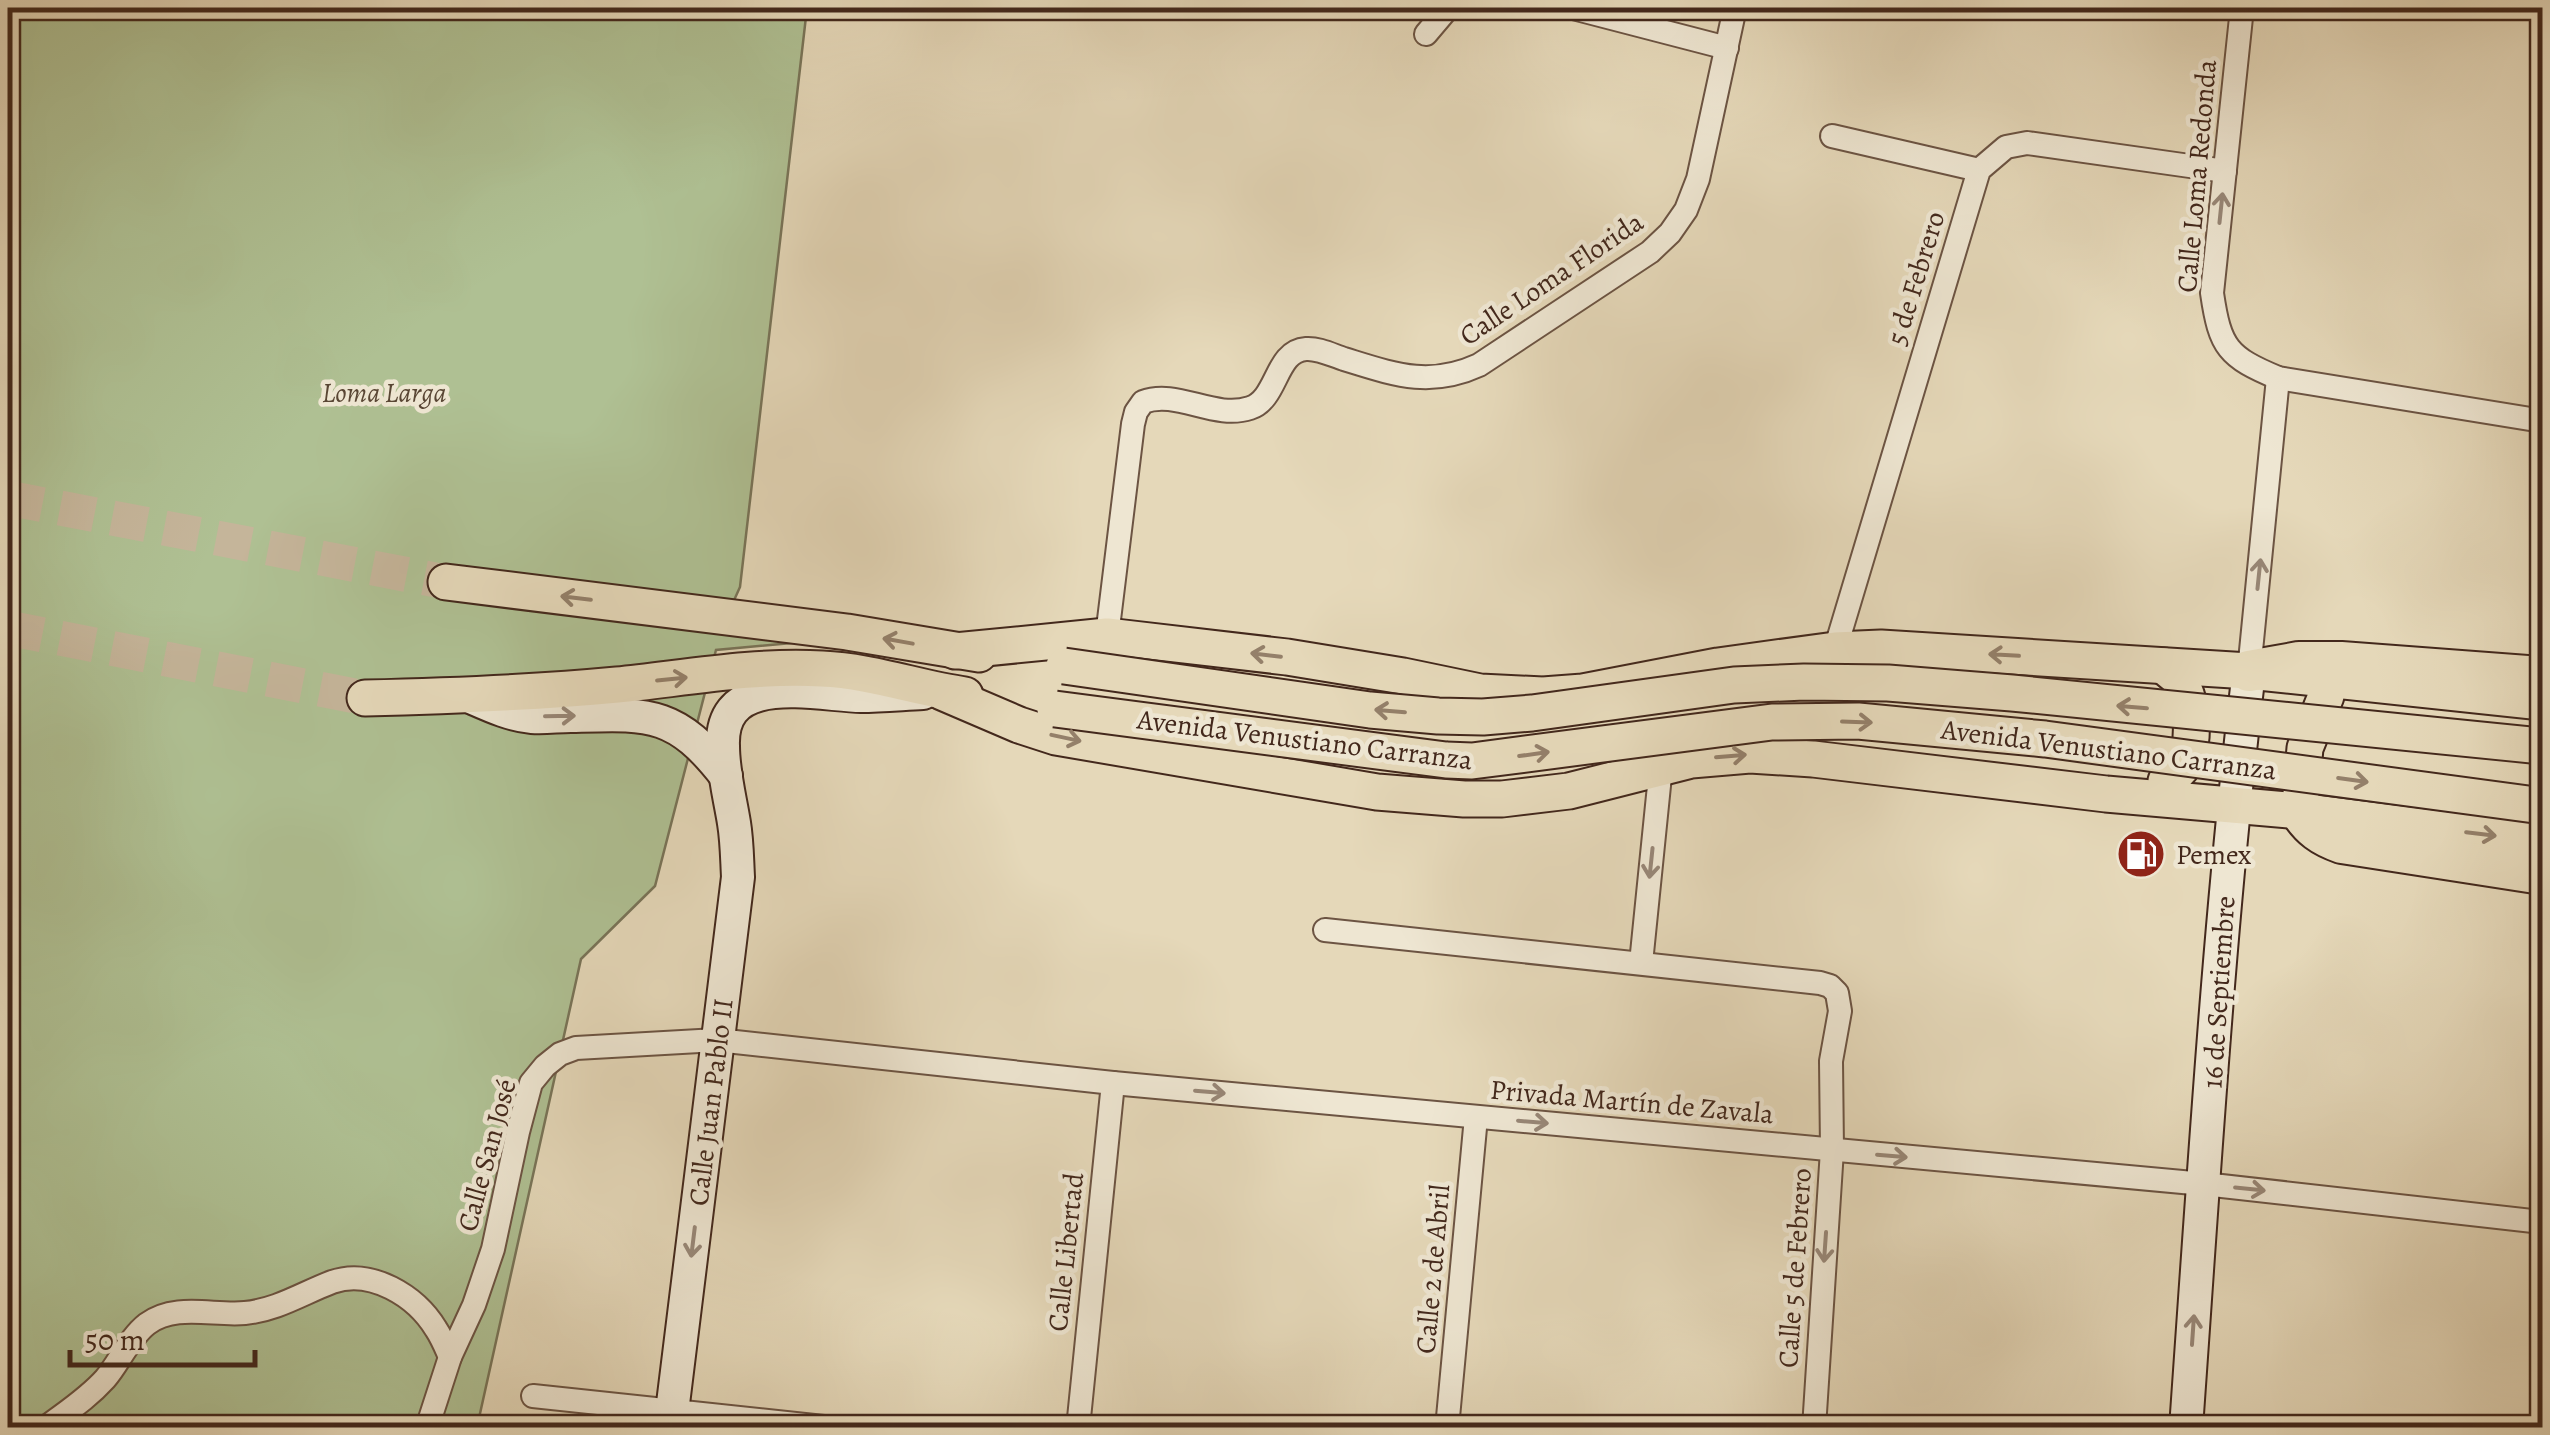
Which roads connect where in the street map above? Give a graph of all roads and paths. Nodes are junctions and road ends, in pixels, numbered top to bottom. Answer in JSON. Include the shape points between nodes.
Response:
{"nodes":[{"id":1,"x":1448,"y":8,"type":"edge"},
{"id":2,"x":1573,"y":8,"type":"edge"},
{"id":3,"x":1736,"y":8,"type":"edge"},
{"id":4,"x":2242,"y":8,"type":"edge"},
{"id":5,"x":1426,"y":34,"type":"dead end"},
{"id":6,"x":1727,"y":48,"type":"junction"},
{"id":7,"x":1832,"y":136,"type":"dead end"},
{"id":8,"x":1979,"y":170,"type":"junction"},
{"id":9,"x":2225,"y":171,"type":"junction"},
{"id":10,"x":2278,"y":378,"type":"junction"},
{"id":11,"x":2542,"y":421,"type":"edge"},
{"id":12,"x":446,"y":582,"type":"tunnel mouth"},
{"id":13,"x":1107,"y":636,"type":"junction"},
{"id":14,"x":1835,"y":650,"type":"junction"},
{"id":15,"x":955,"y":651,"type":"junction"},
{"id":16,"x":2164,"y":666,"type":"junction"},
{"id":17,"x":2249,"y":671,"type":"junction"},
{"id":18,"x":2542,"y":676,"type":"edge"},
{"id":19,"x":2339,"y":682,"type":"junction"},
{"id":20,"x":942,"y":692,"type":"junction"},
{"id":21,"x":1480,"y":692,"type":"junction"},
{"id":22,"x":466,"y":695,"type":"junction"},
{"id":23,"x":365,"y":698,"type":"tunnel mouth"},
{"id":24,"x":2542,"y":702,"type":"edge"},
{"id":25,"x":2542,"y":746,"type":"edge"},
{"id":26,"x":1661,"y":766,"type":"junction"},
{"id":27,"x":726,"y":776,"type":"junction"},
{"id":28,"x":2128,"y":796,"type":"junction"},
{"id":29,"x":1464,"y":799,"type":"junction"},
{"id":30,"x":2233,"y":804,"type":"junction"},
{"id":31,"x":2542,"y":806,"type":"edge"},
{"id":32,"x":2300,"y":811,"type":"junction"},
{"id":33,"x":2542,"y":842,"type":"edge"},
{"id":34,"x":2542,"y":874,"type":"edge"},
{"id":35,"x":1325,"y":930,"type":"dead end"},
{"id":36,"x":1641,"y":964,"type":"junction"},
{"id":37,"x":716,"y":1040,"type":"junction"},
{"id":38,"x":1112,"y":1083,"type":"junction"},
{"id":39,"x":1476,"y":1117,"type":"junction"},
{"id":40,"x":1832,"y":1150,"type":"junction"},
{"id":41,"x":2204,"y":1184,"type":"junction"},
{"id":42,"x":2542,"y":1222,"type":"edge"},
{"id":43,"x":450,"y":1357,"type":"junction"},
{"id":44,"x":533,"y":1396,"type":"dead end"},
{"id":45,"x":672,"y":1418,"type":"edge"},
{"id":46,"x":45,"y":1428,"type":"edge"},
{"id":47,"x":427,"y":1428,"type":"edge"},
{"id":48,"x":833,"y":1428,"type":"edge"},
{"id":49,"x":1078,"y":1428,"type":"edge"},
{"id":50,"x":1447,"y":1428,"type":"edge"},
{"id":51,"x":1814,"y":1428,"type":"edge"},
{"id":52,"x":2186,"y":1428,"type":"edge"}],
"edges":[{"from":1,"to":5,"type":"street"},
{"from":2,"to":6,"type":"street"},
{"from":3,"to":6,"type":"street","name":"Calle Loma Florida"},
{"from":4,"to":9,"type":"street","name":"Calle Loma Redonda"},
{"from":6,"to":13,"type":"street","name":"Calle Loma Florida","via":[[1698,178],[1670,233],[1479,365],[1418,378],[1308,348],[1288,358],[1269,393],[1252,408],[1142,402],[1133,424]]},
{"from":7,"to":8,"type":"street"},
{"from":8,"to":9,"type":"street","via":[[2006,147],[2027,143]]},
{"from":8,"to":14,"type":"street","name":"5 de Febrero"},
{"from":10,"to":9,"type":"street","name":"Calle Loma Redonda","one_way":true,"via":[[2229,351],[2216,317],[2212,293]]},
{"from":10,"to":11,"type":"street","name":"Calle Loma Redonda"},
{"from":17,"to":10,"type":"street","name":"16 de Septiembre","one_way":true},
{"from":15,"to":12,"type":"main road","name":"Avenida Venustiano Carranza","one_way":true},
{"from":13,"to":15,"type":"main road"},
{"from":21,"to":13,"type":"main road","one_way":true,"via":[[1287,657]]},
{"from":16,"to":14,"type":"main road","one_way":true},
{"from":14,"to":21,"type":"main road","via":[[1583,692]]},
{"from":25,"to":15,"type":"main road","name":"Avenida Venustiano Carranza","one_way":true,"bridge":true,"via":[[1888,684],[1734,685],[1532,713],[1438,716]]},
{"from":16,"to":17,"type":"main road"},
{"from":16,"to":28,"type":"main road","via":[[2178,678],[2188,704],[2184,765],[2161,785]]},
{"from":17,"to":18,"type":"highway","via":[[2341,662]]},
{"from":17,"to":19,"type":"main road"},
{"from":17,"to":30,"type":"street","name":"16 de Septiembre"},
{"from":19,"to":24,"type":"main road"},
{"from":19,"to":32,"type":"main road","via":[[2305,748]]},
{"from":22,"to":20,"type":"main road","name":"Avenida Venustiano Carranza","one_way":true,"via":[[775,668],[883,676]]},
{"from":20,"to":27,"type":"street","name":"Calle Juan Pablo II","via":[[754,696],[736,708],[725,728]]},
{"from":20,"to":29,"type":"main road","one_way":true,"via":[[1056,737],[1377,792]]},
{"from":20,"to":31,"type":"main road","name":"Avenida Venustiano Carranza","one_way":true,"bridge":true,"via":[[1472,761],[1772,722],[1858,721],[2045,739]]},
{"from":21,"to":29,"type":"main road","via":[[1446,721],[1440,742]]},
{"from":22,"to":23,"type":"main road","name":"Avenida Venustiano Carranza"},
{"from":22,"to":27,"type":"street","one_way":true,"via":[[531,716],[654,718],[693,740]]},
{"from":26,"to":28,"type":"main road","one_way":true,"via":[[1782,757]]},
{"from":26,"to":29,"type":"main road","via":[[1569,792]]},
{"from":26,"to":36,"type":"street","one_way":true},
{"from":27,"to":37,"type":"street","name":"Calle Juan Pablo II","via":[[738,877]]},
{"from":28,"to":30,"type":"main road"},
{"from":30,"to":32,"type":"main road"},
{"from":30,"to":41,"type":"street","name":"16 de Septiembre"},
{"from":32,"to":33,"type":"main road","one_way":true},
{"from":32,"to":34,"type":"highway","via":[[2323,836],[2342,843]]},
{"from":35,"to":36,"type":"street"},
{"from":36,"to":40,"type":"street","name":"Calle 5 de Febrero","via":[[1820,983],[1838,993]]},
{"from":37,"to":38,"type":"street","name":"Privada Martín de Zavala"},
{"from":37,"to":43,"type":"street","name":"Calle San José","via":[[576,1048],[544,1066],[531,1084],[493,1250]]},
{"from":37,"to":45,"type":"street","name":"Calle Juan Pablo II","one_way":true},
{"from":38,"to":39,"type":"street","name":"Privada Martín de Zavala","one_way":true},
{"from":38,"to":49,"type":"street","name":"Calle Libertad"},
{"from":39,"to":40,"type":"street","name":"Privada Martín de Zavala","one_way":true},
{"from":39,"to":50,"type":"street","name":"Calle 2 de Abril"},
{"from":40,"to":41,"type":"street","name":"Privada Martín de Zavala","one_way":true},
{"from":40,"to":51,"type":"street","name":"Calle 5 de Febrero","one_way":true},
{"from":41,"to":42,"type":"street","name":"Privada Martín de Zavala","one_way":true},
{"from":52,"to":41,"type":"street","name":"16 de Septiembre","one_way":true},
{"from":43,"to":46,"type":"street","via":[[436,1328],[402,1293],[344,1278],[274,1308],[186,1312],[147,1324],[107,1377]]},
{"from":43,"to":47,"type":"street","name":"Calle San José"},
{"from":44,"to":45,"type":"street"},
{"from":45,"to":48,"type":"street"}]}
